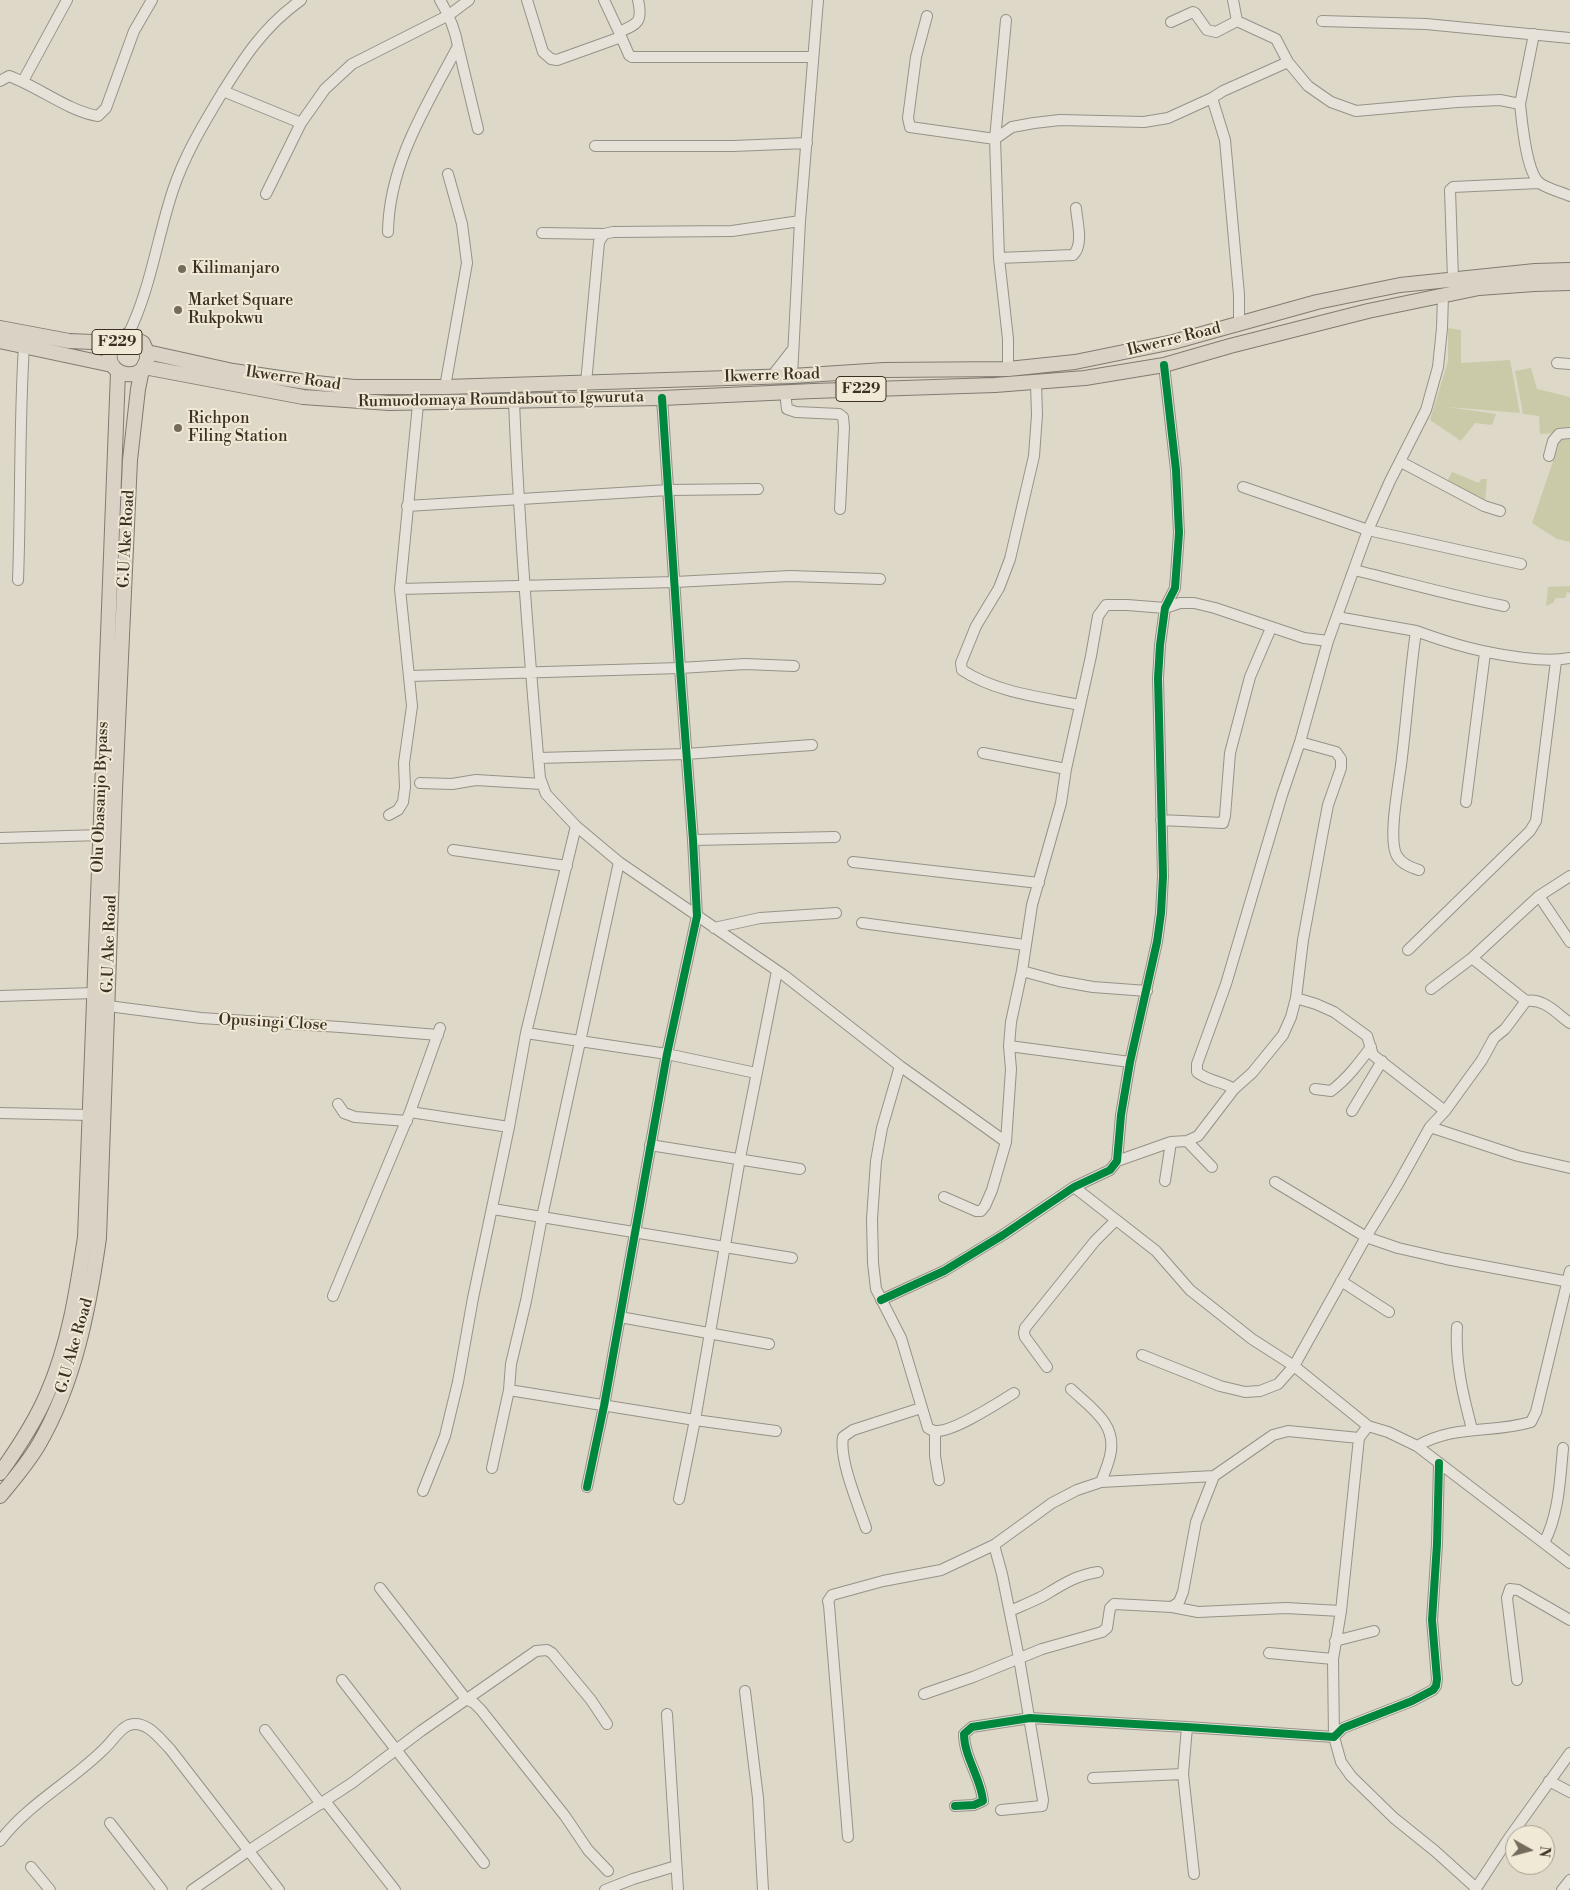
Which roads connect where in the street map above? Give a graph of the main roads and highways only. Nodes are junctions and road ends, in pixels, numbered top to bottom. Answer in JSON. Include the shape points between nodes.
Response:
{"nodes":[{"id":1,"x":1570,"y":270,"type":"edge"},
{"id":2,"x":1570,"y":283,"type":"edge"},
{"id":3,"x":1317,"y":302,"type":"junction"},
{"id":4,"x":1325,"y":321,"type":"junction"},
{"id":5,"x":0,"y":328,"type":"edge"},
{"id":6,"x":0,"y":341,"type":"edge"},
{"id":7,"x":116,"y":343,"type":"junction"},
{"id":8,"x":147,"y":352,"type":"junction"},
{"id":9,"x":115,"y":368,"type":"junction"},
{"id":10,"x":143,"y":369,"type":"junction"},
{"id":11,"x":792,"y":376,"type":"junction"},
{"id":12,"x":662,"y":398,"type":"junction"},
{"id":13,"x":0,"y":1473,"type":"edge"},
{"id":14,"x":0,"y":1496,"type":"edge"}],
"edges":[{"from":1,"to":3,"type":"main road","name":"Ikwerre Road","number":"F229","via":[[1400,285]]},
{"from":2,"to":4,"type":"main road","name":"Rumuodomaya Roundabout to Igwuruta","number":"F229","via":[[1479,288]]},
{"from":3,"to":4,"type":"main road"},
{"from":3,"to":11,"type":"main road","name":"Ikwerre Road","number":"F229","via":[[1173,342],[1075,362],[1008,369],[884,370]]},
{"from":4,"to":12,"type":"main road","name":"Rumuodomaya Roundabout to Igwuruta","number":"F229","via":[[1164,365],[1085,378],[1036,383]]},
{"from":5,"to":7,"type":"main road","number":"F229","via":[[77,342]]},
{"from":6,"to":9,"type":"main road","number":"F229"},
{"from":7,"to":8,"type":"main road","number":"F229","via":[[128,335],[143,343]]},
{"from":7,"to":9,"type":"main road","number":"F229","via":[[110,353]]},
{"from":8,"to":10,"type":"main road","number":"F229"},
{"from":8,"to":11,"type":"main road","name":"Ikwerre Road","number":"F229","via":[[233,371],[354,387]]},
{"from":9,"to":10,"type":"main road","number":"F229","via":[[130,375]]},
{"from":9,"to":13,"type":"main road","name":"Olu Obasanjo Bypass","via":[[85,1237],[58,1366],[28,1431]]},
{"from":10,"to":12,"type":"main road","name":"Rumuodomaya Roundabout to Igwuruta","number":"F229","via":[[303,397],[364,403]]},
{"from":10,"to":14,"type":"main road","name":"G.U Ake Road","via":[[136,397],[130,460],[99,1238],[88,1308],[57,1408],[22,1470]]},
{"from":11,"to":12,"type":"main road","via":[[773,387],[679,390],[666,393]]}]}
